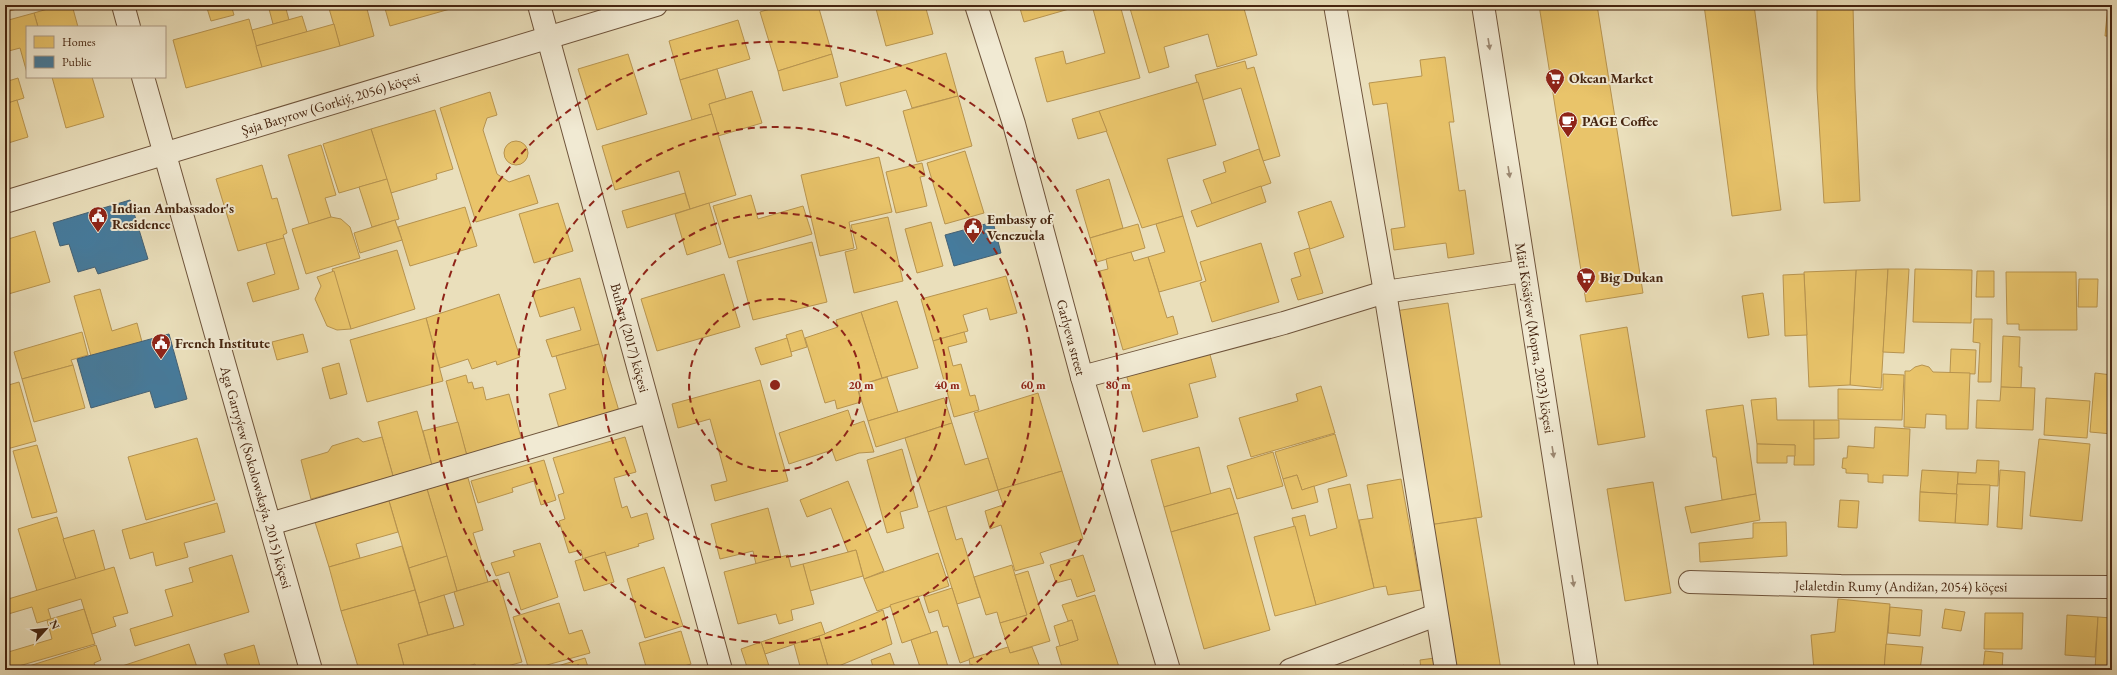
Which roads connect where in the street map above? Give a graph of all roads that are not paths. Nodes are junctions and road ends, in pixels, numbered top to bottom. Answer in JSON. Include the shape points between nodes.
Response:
{"nodes":[{"id":1,"x":123,"y":5,"type":"edge"},
{"id":2,"x":539,"y":5,"type":"edge"},
{"id":3,"x":656,"y":5,"type":"edge"},
{"id":4,"x":976,"y":5,"type":"edge"},
{"id":5,"x":1335,"y":5,"type":"edge"},
{"id":6,"x":1482,"y":5,"type":"edge"},
{"id":7,"x":129,"y":26,"type":"edge"},
{"id":8,"x":548,"y":38,"type":"junction"},
{"id":9,"x":143,"y":78,"type":"edge"},
{"id":10,"x":164,"y":154,"type":"junction"},
{"id":11,"x":5,"y":202,"type":"edge"},
{"id":12,"x":1524,"y":270,"type":"junction"},
{"id":13,"x":1384,"y":292,"type":"junction"},
{"id":14,"x":1082,"y":377,"type":"junction"},
{"id":15,"x":649,"y":412,"type":"junction"},
{"id":16,"x":270,"y":524,"type":"junction"},
{"id":17,"x":1690,"y":582,"type":"dead end"},
{"id":18,"x":2112,"y":587,"type":"edge"},
{"id":19,"x":1436,"y":616,"type":"junction"},
{"id":20,"x":311,"y":670,"type":"edge"},
{"id":21,"x":721,"y":670,"type":"edge"},
{"id":22,"x":1169,"y":670,"type":"edge"},
{"id":23,"x":1290,"y":670,"type":"edge"},
{"id":24,"x":1446,"y":670,"type":"edge"},
{"id":25,"x":1587,"y":670,"type":"edge"}],
"edges":[{"from":1,"to":7,"type":"street"},
{"from":2,"to":8,"type":"street","name":"Buhara (2017) köçesi"},
{"from":3,"to":8,"type":"street","name":"Şaja Batyrow (Gorkiý, 2056) köçesi"},
{"from":4,"to":14,"type":"street","name":"Garlyeva street","via":[[1014,124]]},
{"from":5,"to":13,"type":"street"},
{"from":6,"to":12,"type":"street","name":"Mäti Kösäýew (Mopra, 2023) köçesi","one_way":true},
{"from":8,"to":10,"type":"street","name":"Şaja Batyrow (Gorkiý, 2056) köçesi"},
{"from":8,"to":15,"type":"street","name":"Buhara (2017) köçesi"},
{"from":9,"to":10,"type":"street","name":"Aga Garryýew (Sokolowskaýa, 2015) köçesi"},
{"from":10,"to":11,"type":"street","name":"Şaja Batyrow (Gorkiý, 2056) köçesi"},
{"from":10,"to":16,"type":"street","name":"Aga Garryýew (Sokolowskaýa, 2015) köçesi"},
{"from":12,"to":13,"type":"street"},
{"from":12,"to":25,"type":"street","name":"Mäti Kösäýew (Mopra, 2023) köçesi","one_way":true},
{"from":13,"to":14,"type":"street","via":[[1284,323]]},
{"from":13,"to":19,"type":"street"},
{"from":14,"to":22,"type":"street","name":"Garlyeva street"},
{"from":15,"to":16,"type":"street"},
{"from":15,"to":21,"type":"street","name":"Buhara (2017) köçesi"},
{"from":16,"to":20,"type":"street","name":"Aga Garryýew (Sokolowskaýa, 2015) köçesi"},
{"from":17,"to":18,"type":"street","name":"Jelaletdin Rumy (Andižan, 2054) köçesi","via":[[1841,586]]},
{"from":19,"to":23,"type":"street"},
{"from":19,"to":24,"type":"street"}]}
